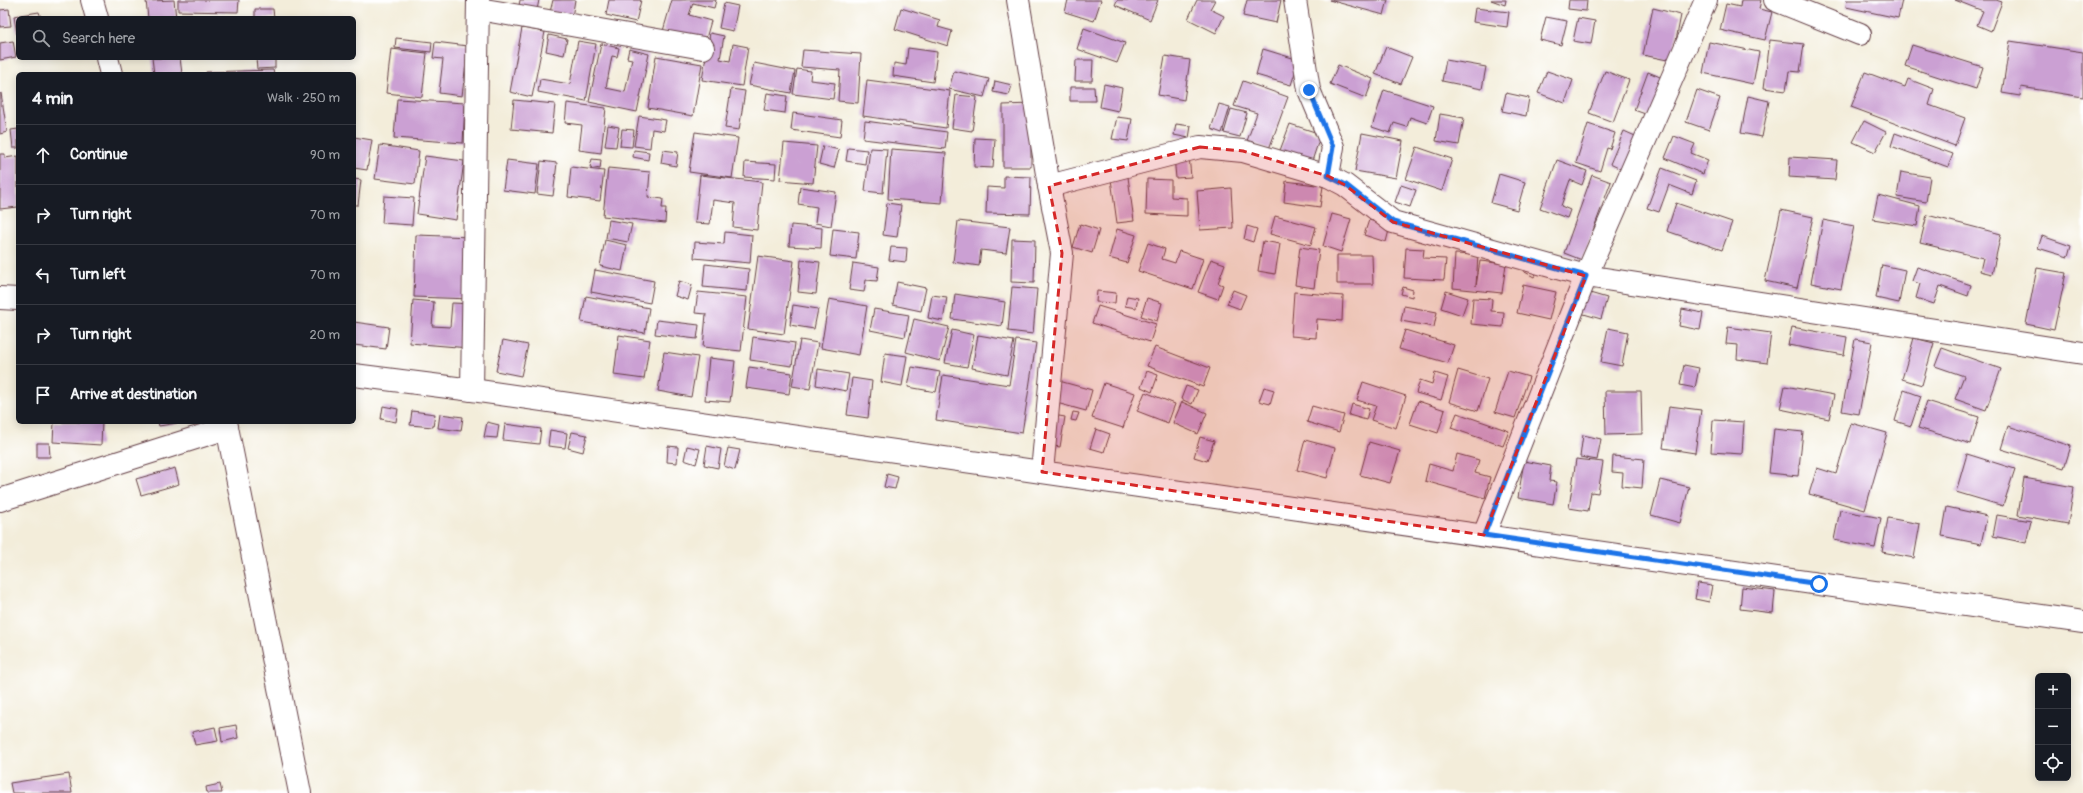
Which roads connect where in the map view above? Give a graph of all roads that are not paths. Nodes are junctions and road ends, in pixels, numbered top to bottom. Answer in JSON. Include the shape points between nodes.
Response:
{"nodes":[{"id":1,"x":92,"y":0,"type":"edge"},
{"id":2,"x":1018,"y":0,"type":"edge"},
{"id":3,"x":1295,"y":0,"type":"edge"},
{"id":4,"x":1706,"y":0,"type":"edge"},
{"id":5,"x":1775,"y":0,"type":"edge"},
{"id":6,"x":478,"y":5,"type":"edge"},
{"id":7,"x":96,"y":16,"type":"edge"},
{"id":8,"x":1860,"y":34,"type":"dead end"},
{"id":9,"x":703,"y":48,"type":"dead end"},
{"id":10,"x":108,"y":60,"type":"edge"},
{"id":11,"x":110,"y":72,"type":"edge"},
{"id":12,"x":1328,"y":176,"type":"junction"},
{"id":13,"x":1049,"y":186,"type":"junction"},
{"id":14,"x":1586,"y":276,"type":"junction"},
{"id":15,"x":0,"y":298,"type":"edge"},
{"id":16,"x":16,"y":299,"type":"edge"},
{"id":17,"x":2083,"y":353,"type":"edge"},
{"id":18,"x":356,"y":375,"type":"edge"},
{"id":19,"x":472,"y":390,"type":"junction"},
{"id":20,"x":227,"y":425,"type":"edge"},
{"id":21,"x":1042,"y":472,"type":"junction"},
{"id":22,"x":0,"y":500,"type":"edge"},
{"id":23,"x":1484,"y":535,"type":"junction"},
{"id":24,"x":2083,"y":622,"type":"edge"},
{"id":25,"x":300,"y":793,"type":"edge"}],
"edges":[{"from":1,"to":7,"type":"street"},
{"from":2,"to":13,"type":"street"},
{"from":3,"to":12,"type":"street","via":[[1309,90],[1333,147]]},
{"from":4,"to":14,"type":"street"},
{"from":5,"to":8,"type":"street"},
{"from":6,"to":9,"type":"street"},
{"from":6,"to":19,"type":"street"},
{"from":10,"to":11,"type":"street"},
{"from":12,"to":13,"type":"street","via":[[1243,151],[1200,147]]},
{"from":12,"to":14,"type":"street","via":[[1346,185],[1393,222]]},
{"from":13,"to":21,"type":"street","via":[[1062,253]]},
{"from":14,"to":17,"type":"street"},
{"from":14,"to":23,"type":"street"},
{"from":15,"to":16,"type":"street"},
{"from":18,"to":19,"type":"street"},
{"from":19,"to":21,"type":"street"},
{"from":20,"to":22,"type":"street"},
{"from":20,"to":25,"type":"street"},
{"from":21,"to":23,"type":"street"},
{"from":23,"to":24,"type":"street"}]}
